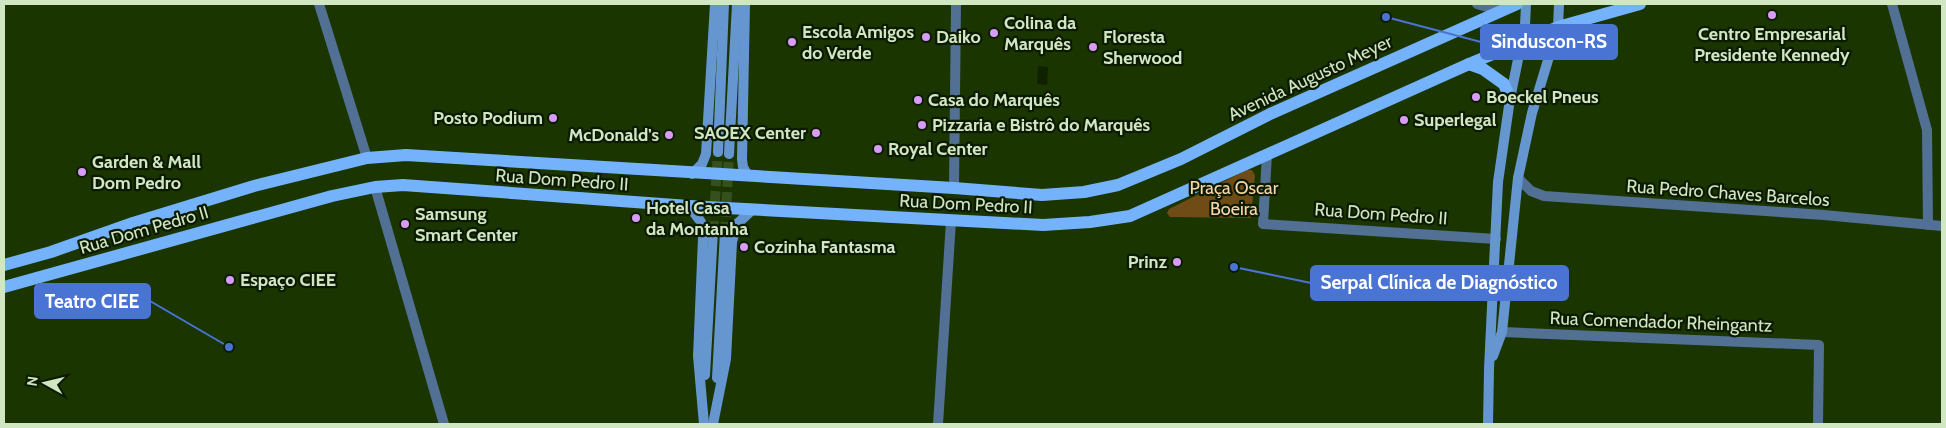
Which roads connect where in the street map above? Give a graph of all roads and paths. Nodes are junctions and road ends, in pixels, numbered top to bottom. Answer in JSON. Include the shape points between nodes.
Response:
{"nodes":[{"id":1,"x":319,"y":4,"type":"edge"},
{"id":2,"x":715,"y":4,"type":"edge"},
{"id":3,"x":724,"y":4,"type":"edge"},
{"id":4,"x":737,"y":4,"type":"edge"},
{"id":5,"x":745,"y":4,"type":"edge"},
{"id":6,"x":956,"y":4,"type":"edge"},
{"id":7,"x":1477,"y":4,"type":"edge"},
{"id":8,"x":1526,"y":4,"type":"edge"},
{"id":9,"x":1559,"y":4,"type":"edge"},
{"id":10,"x":1640,"y":4,"type":"edge"},
{"id":11,"x":1892,"y":4,"type":"edge"},
{"id":12,"x":1514,"y":5,"type":"edge"},
{"id":13,"x":1558,"y":27,"type":"junction"},
{"id":14,"x":1521,"y":43,"type":"junction"},
{"id":15,"x":1469,"y":64,"type":"junction"},
{"id":16,"x":1510,"y":99,"type":"junction"},
{"id":17,"x":718,"y":152,"type":"tunnel mouth"},
{"id":18,"x":729,"y":154,"type":"tunnel mouth"},
{"id":19,"x":1267,"y":154,"type":"junction"},
{"id":20,"x":366,"y":158,"type":"junction"},
{"id":21,"x":692,"y":174,"type":"junction"},
{"id":22,"x":748,"y":176,"type":"junction"},
{"id":23,"x":1518,"y":178,"type":"junction"},
{"id":24,"x":1118,"y":185,"type":"joint"},
{"id":25,"x":375,"y":187,"type":"junction"},
{"id":26,"x":954,"y":188,"type":"junction"},
{"id":27,"x":690,"y":206,"type":"junction"},
{"id":28,"x":752,"y":210,"type":"junction"},
{"id":29,"x":951,"y":221,"type":"junction"},
{"id":30,"x":1928,"y":225,"type":"junction"},
{"id":31,"x":1942,"y":226,"type":"edge"},
{"id":32,"x":713,"y":231,"type":"tunnel mouth"},
{"id":33,"x":725,"y":232,"type":"tunnel mouth"},
{"id":34,"x":1496,"y":239,"type":"junction"},
{"id":35,"x":4,"y":266,"type":"edge"},
{"id":36,"x":4,"y":288,"type":"edge"},
{"id":37,"x":1502,"y":332,"type":"junction"},
{"id":38,"x":1489,"y":369,"type":"junction"},
{"id":39,"x":703,"y":408,"type":"junction"},
{"id":40,"x":716,"y":409,"type":"junction"},
{"id":41,"x":444,"y":424,"type":"edge"},
{"id":42,"x":704,"y":424,"type":"edge"},
{"id":43,"x":713,"y":424,"type":"edge"},
{"id":44,"x":938,"y":424,"type":"edge"},
{"id":45,"x":1488,"y":424,"type":"edge"},
{"id":46,"x":1818,"y":424,"type":"edge"}],
"edges":[{"from":1,"to":20,"type":"street"},
{"from":2,"to":21,"type":"main road","via":[[706,154]]},
{"from":3,"to":17,"type":"main road"},
{"from":4,"to":18,"type":"main road"},
{"from":5,"to":22,"type":"main road","via":[[742,158]]},
{"from":6,"to":26,"type":"street"},
{"from":7,"to":12,"type":"street","via":[[1487,7]]},
{"from":8,"to":14,"type":"main road"},
{"from":9,"to":13,"type":"main road"},
{"from":10,"to":13,"type":"main road"},
{"from":11,"to":30,"type":"street","via":[[1927,130]]},
{"from":12,"to":24,"type":"main road","name":"Avenida Augusto Meyer"},
{"from":13,"to":14,"type":"main road"},
{"from":13,"to":23,"type":"main road","via":[[1532,113]]},
{"from":14,"to":15,"type":"main road"},
{"from":14,"to":16,"type":"main road"},
{"from":15,"to":16,"type":"main road","via":[[1484,69],[1504,84]]},
{"from":15,"to":19,"type":"main road"},
{"from":16,"to":34,"type":"main road","via":[[1498,182]]},
{"from":19,"to":29,"type":"main road","name":"Rua Dom Pedro II","via":[[1130,216],[1043,226]]},
{"from":19,"to":34,"type":"street","name":"Rua Dom Pedro II","via":[[1263,224]]},
{"from":20,"to":21,"type":"main road","name":"Rua Dom Pedro II","via":[[406,155]]},
{"from":20,"to":35,"type":"main road","name":"Rua Dom Pedro II","via":[[254,186]]},
{"from":21,"to":22,"type":"main road","name":"Rua Dom Pedro II"},
{"from":22,"to":26,"type":"main road","name":"Rua Dom Pedro II"},
{"from":23,"to":30,"type":"street","name":"Rua Pedro Chaves Barcelos","via":[[1530,191],[1544,196]]},
{"from":23,"to":37,"type":"main road"},
{"from":24,"to":26,"type":"main road","name":"Rua Dom Pedro II","via":[[1084,192],[1042,195]]},
{"from":25,"to":27,"type":"main road","name":"Rua Dom Pedro II","via":[[403,185]]},
{"from":25,"to":36,"type":"main road","name":"Rua Dom Pedro II","via":[[324,198]]},
{"from":25,"to":41,"type":"street"},
{"from":27,"to":28,"type":"main road","name":"Rua Dom Pedro II"},
{"from":27,"to":39,"type":"main road","via":[[701,222],[703,238],[698,356]]},
{"from":28,"to":29,"type":"main road","name":"Rua Dom Pedro II"},
{"from":28,"to":40,"type":"main road","via":[[737,224],[732,242],[726,359]]},
{"from":29,"to":44,"type":"street"},
{"from":30,"to":31,"type":"street","name":"Rua Pedro Chaves Barcelos"},
{"from":32,"to":39,"type":"main road"},
{"from":33,"to":40,"type":"main road"},
{"from":34,"to":38,"type":"main road"},
{"from":37,"to":38,"type":"main road"},
{"from":37,"to":46,"type":"street","name":"Rua Comendador Rheingantz","via":[[1819,345]]},
{"from":38,"to":45,"type":"main road"},
{"from":39,"to":42,"type":"main road"},
{"from":40,"to":43,"type":"main road"}]}
